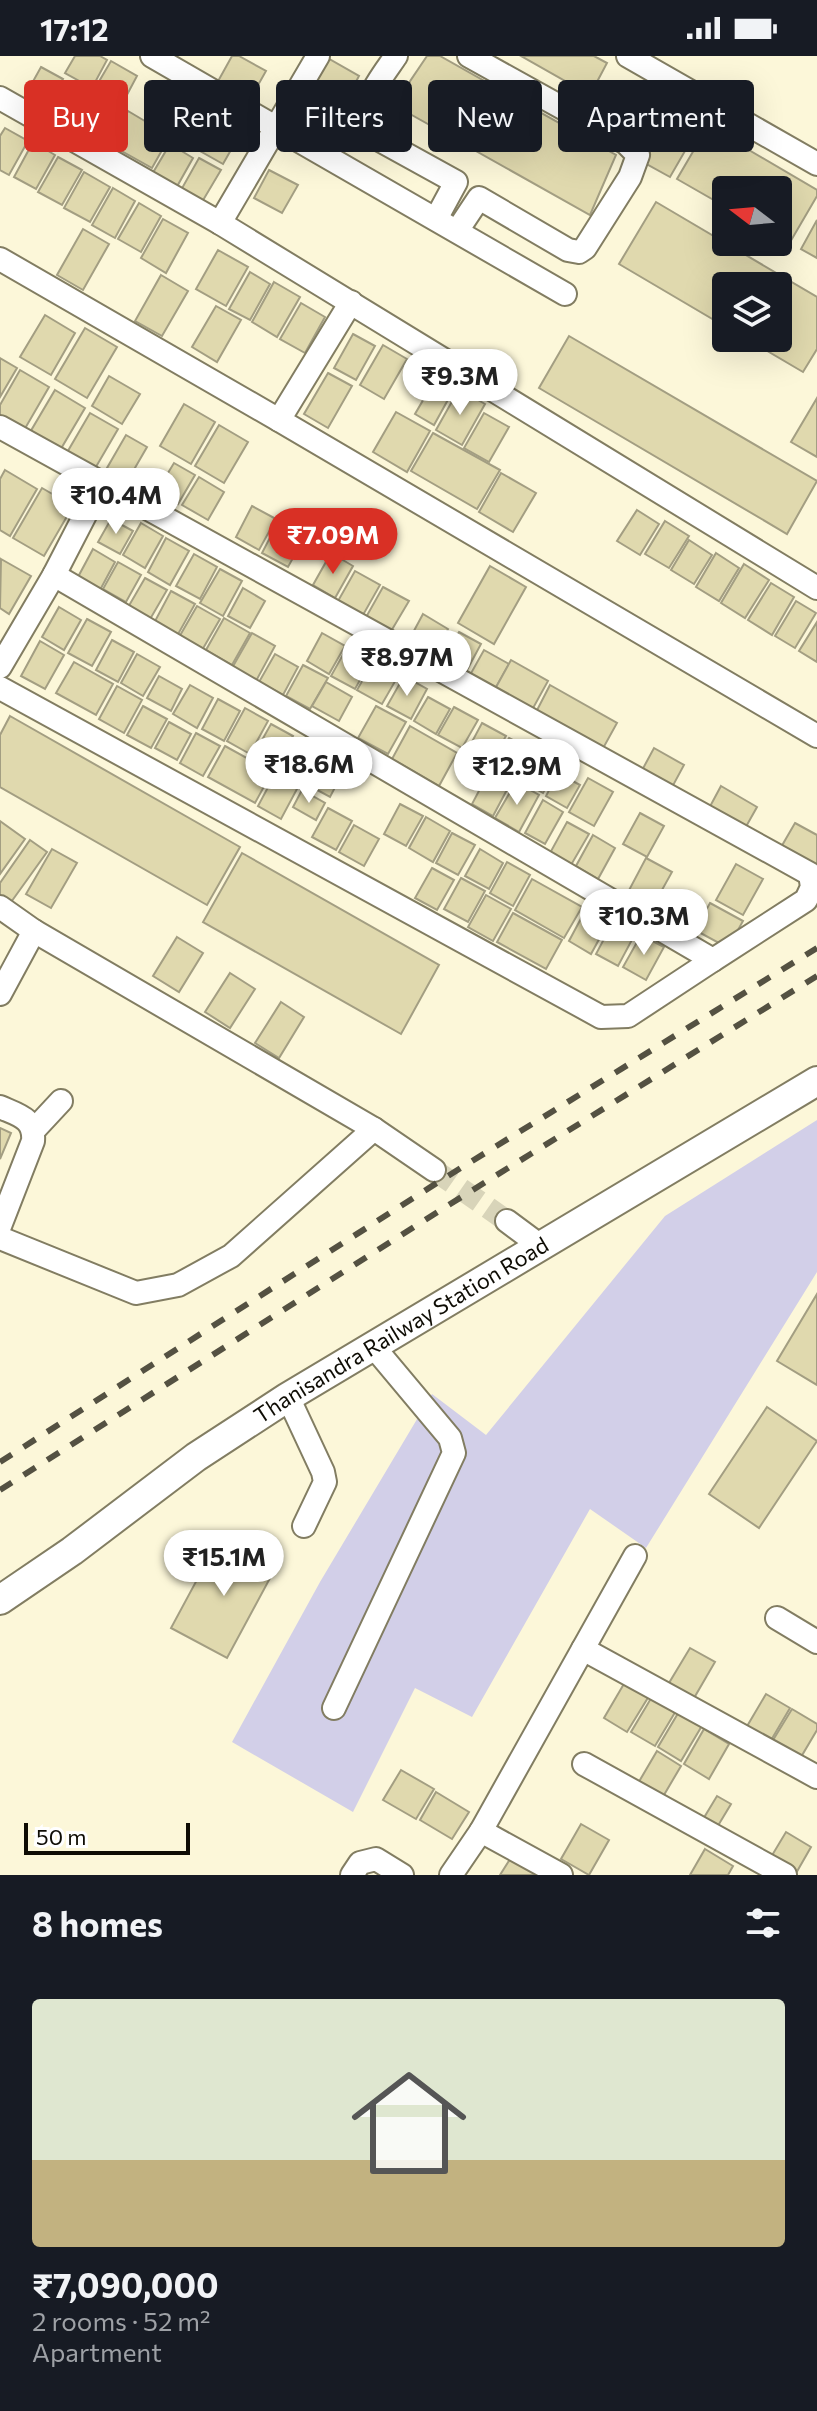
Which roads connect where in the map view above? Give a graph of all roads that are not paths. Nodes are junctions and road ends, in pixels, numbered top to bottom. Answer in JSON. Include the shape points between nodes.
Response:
{"nodes":[{"id":1,"x":152,"y":56,"type":"edge"},
{"id":2,"x":318,"y":56,"type":"edge"},
{"id":3,"x":396,"y":56,"type":"edge"},
{"id":4,"x":469,"y":56,"type":"edge"},
{"id":5,"x":628,"y":56,"type":"edge"},
{"id":6,"x":304,"y":80,"type":"edge"},
{"id":7,"x":0,"y":98,"type":"edge"},
{"id":8,"x":276,"y":126,"type":"edge"},
{"id":9,"x":276,"y":129,"type":"edge"},
{"id":10,"x":320,"y":152,"type":"edge"},
{"id":11,"x":817,"y":164,"type":"edge"},
{"id":12,"x":436,"y":219,"type":"junction"},
{"id":13,"x":220,"y":223,"type":"junction"},
{"id":14,"x":457,"y":231,"type":"junction"},
{"id":15,"x":0,"y":259,"type":"edge"},
{"id":16,"x":565,"y":294,"type":"dead end"},
{"id":17,"x":351,"y":302,"type":"junction"},
{"id":18,"x":279,"y":420,"type":"junction"},
{"id":19,"x":0,"y":427,"type":"edge"},
{"id":20,"x":101,"y":484,"type":"junction"},
{"id":21,"x":54,"y":575,"type":"junction"},
{"id":22,"x":817,"y":588,"type":"edge"},
{"id":23,"x":8,"y":635,"type":"edge"},
{"id":24,"x":0,"y":667,"type":"edge"},
{"id":25,"x":0,"y":688,"type":"edge"},
{"id":26,"x":817,"y":736,"type":"edge"},
{"id":27,"x":0,"y":907,"type":"edge"},
{"id":28,"x":34,"y":931,"type":"junction"},
{"id":29,"x":713,"y":960,"type":"junction"},
{"id":30,"x":1,"y":988,"type":"edge"},
{"id":31,"x":817,"y":1081,"type":"edge"},
{"id":32,"x":61,"y":1101,"type":"dead end"},
{"id":33,"x":0,"y":1107,"type":"edge"},
{"id":34,"x":374,"y":1129,"type":"junction"},
{"id":35,"x":34,"y":1130,"type":"junction"},
{"id":36,"x":434,"y":1170,"type":"tunnel mouth"},
{"id":37,"x":507,"y":1221,"type":"tunnel mouth"},
{"id":38,"x":0,"y":1226,"type":"edge"},
{"id":39,"x":0,"y":1238,"type":"edge"},
{"id":40,"x":542,"y":1247,"type":"junction"},
{"id":41,"x":373,"y":1346,"type":"junction"},
{"id":42,"x":288,"y":1397,"type":"junction"},
{"id":43,"x":304,"y":1526,"type":"dead end"},
{"id":44,"x":635,"y":1556,"type":"dead end"},
{"id":45,"x":0,"y":1600,"type":"edge"},
{"id":46,"x":777,"y":1618,"type":"dead end"},
{"id":47,"x":817,"y":1642,"type":"edge"},
{"id":48,"x":583,"y":1649,"type":"junction"},
{"id":49,"x":334,"y":1708,"type":"dead end"},
{"id":50,"x":584,"y":1764,"type":"dead end"},
{"id":51,"x":817,"y":1777,"type":"edge"},
{"id":52,"x":481,"y":1831,"type":"junction"},
{"id":53,"x":352,"y":1875,"type":"edge"},
{"id":54,"x":402,"y":1875,"type":"edge"},
{"id":55,"x":451,"y":1875,"type":"edge"},
{"id":56,"x":561,"y":1875,"type":"edge"},
{"id":57,"x":785,"y":1875,"type":"edge"}],
"edges":[{"from":1,"to":8,"type":"street"},
{"from":2,"to":6,"type":"street"},
{"from":3,"to":12,"type":"street","via":[[377,85],[363,124],[369,134],[456,182]]},
{"from":4,"to":14,"type":"street","via":[[626,143],[638,155],[630,177],[579,252],[479,198]]},
{"from":5,"to":11,"type":"street"},
{"from":7,"to":13,"type":"street"},
{"from":9,"to":13,"type":"street"},
{"from":10,"to":12,"type":"street"},
{"from":12,"to":14,"type":"street"},
{"from":13,"to":17,"type":"street"},
{"from":14,"to":16,"type":"street"},
{"from":15,"to":18,"type":"street"},
{"from":17,"to":18,"type":"street"},
{"from":17,"to":22,"type":"street"},
{"from":18,"to":26,"type":"street"},
{"from":19,"to":20,"type":"street"},
{"from":20,"to":21,"type":"street"},
{"from":20,"to":29,"type":"street","via":[[810,874],[806,900]]},
{"from":21,"to":23,"type":"street"},
{"from":21,"to":29,"type":"street"},
{"from":23,"to":24,"type":"street"},
{"from":25,"to":29,"type":"street","via":[[601,1017],[628,1016]]},
{"from":27,"to":28,"type":"street"},
{"from":28,"to":30,"type":"street"},
{"from":28,"to":34,"type":"street"},
{"from":31,"to":40,"type":"street","name":"Thanisandra Railway Station Road"},
{"from":32,"to":35,"type":"street"},
{"from":33,"to":35,"type":"street","via":[[27,1119]]},
{"from":34,"to":36,"type":"street"},
{"from":34,"to":39,"type":"street","via":[[231,1256],[178,1285],[136,1293]]},
{"from":35,"to":38,"type":"street"},
{"from":37,"to":40,"type":"street"},
{"from":40,"to":41,"type":"street","name":"Thanisandra Railway Station Road"},
{"from":41,"to":42,"type":"street","name":"Thanisandra Railway Station Road"},
{"from":41,"to":49,"type":"street","via":[[450,1438],[454,1453]]},
{"from":42,"to":43,"type":"street","via":[[325,1482]]},
{"from":42,"to":45,"type":"street","name":"Thanisandra Railway Station Road"},
{"from":44,"to":48,"type":"street"},
{"from":46,"to":47,"type":"street"},
{"from":48,"to":51,"type":"street"},
{"from":48,"to":52,"type":"street"},
{"from":50,"to":57,"type":"street"},
{"from":52,"to":55,"type":"street"},
{"from":52,"to":56,"type":"street"},
{"from":53,"to":54,"type":"street","via":[[360,1863],[376,1859]]}]}
